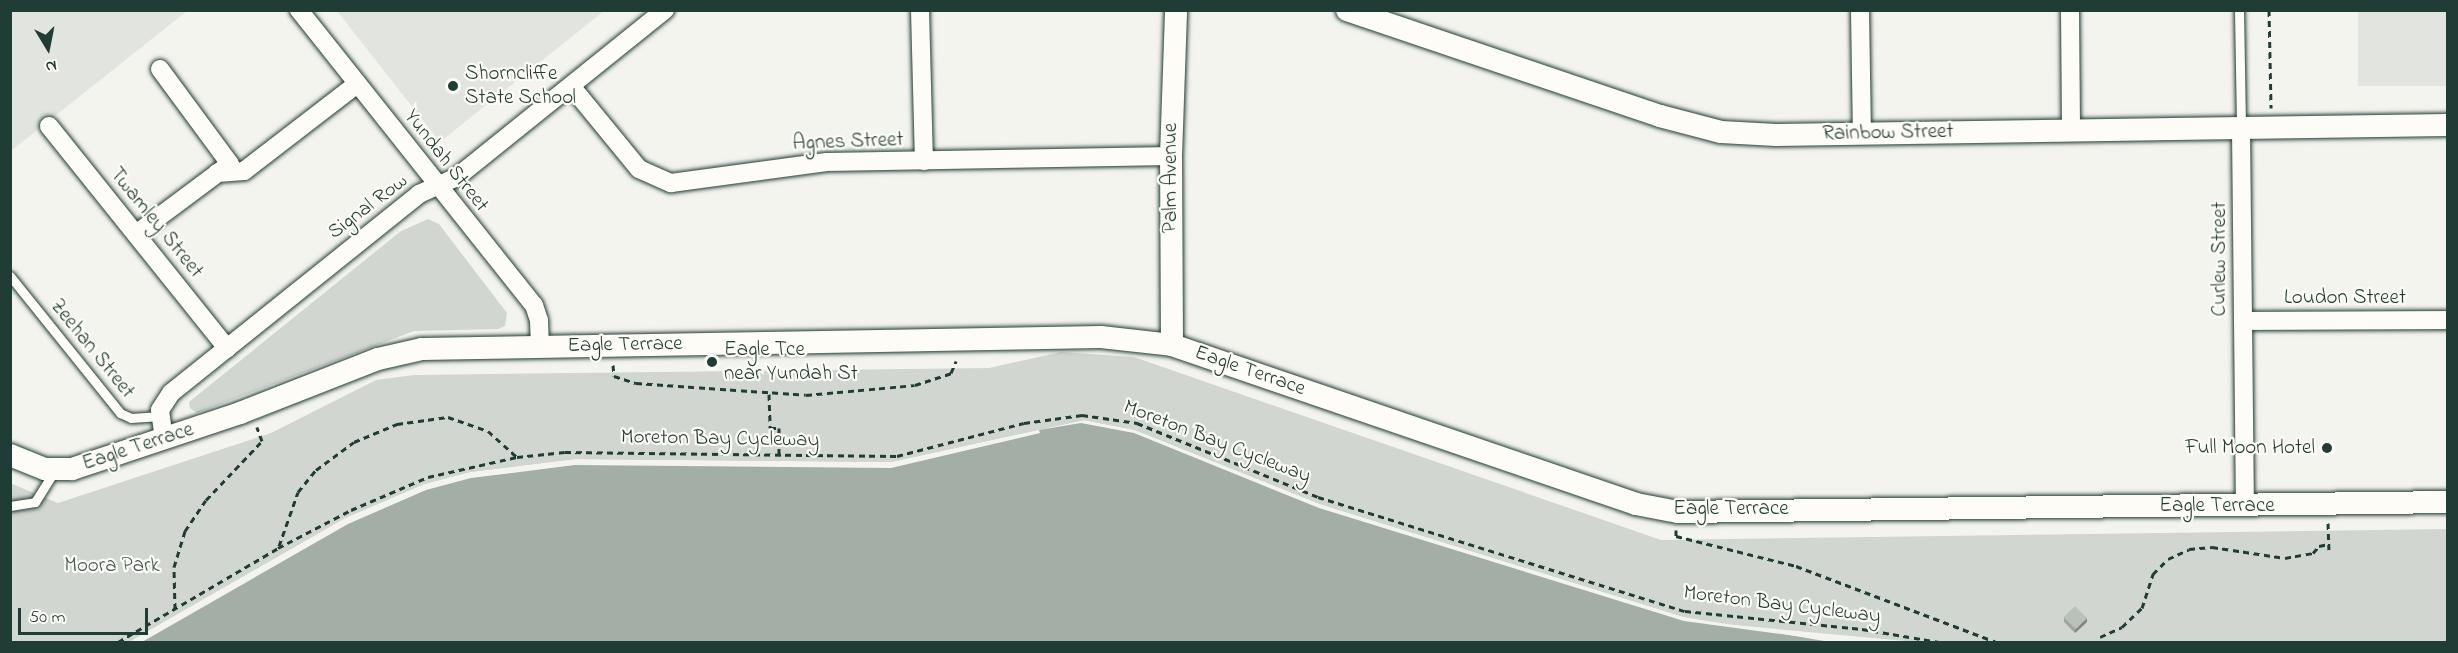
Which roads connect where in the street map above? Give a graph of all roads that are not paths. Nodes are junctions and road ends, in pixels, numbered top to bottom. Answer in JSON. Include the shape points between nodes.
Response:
{"nodes":[{"id":1,"x":299,"y":10,"type":"edge"},
{"id":2,"x":665,"y":10,"type":"edge"},
{"id":3,"x":920,"y":10,"type":"edge"},
{"id":4,"x":1176,"y":10,"type":"edge"},
{"id":5,"x":1347,"y":10,"type":"edge"},
{"id":6,"x":1860,"y":10,"type":"edge"},
{"id":7,"x":2070,"y":10,"type":"edge"},
{"id":8,"x":2240,"y":10,"type":"edge"},
{"id":9,"x":160,"y":69,"type":"dead end"},
{"id":10,"x":357,"y":84,"type":"junction"},
{"id":11,"x":571,"y":86,"type":"junction"},
{"id":12,"x":2448,"y":125,"type":"edge"},
{"id":13,"x":49,"y":126,"type":"dead end"},
{"id":14,"x":2241,"y":129,"type":"junction"},
{"id":15,"x":2071,"y":131,"type":"junction"},
{"id":16,"x":1862,"y":134,"type":"junction"},
{"id":17,"x":1171,"y":156,"type":"junction"},
{"id":18,"x":924,"y":161,"type":"junction"},
{"id":19,"x":218,"y":173,"type":"junction"},
{"id":20,"x":437,"y":187,"type":"junction"},
{"id":21,"x":136,"y":234,"type":"junction"},
{"id":22,"x":10,"y":276,"type":"edge"},
{"id":23,"x":2448,"y":320,"type":"edge"},
{"id":24,"x":2243,"y":321,"type":"junction"},
{"id":25,"x":1172,"y":345,"type":"junction"},
{"id":26,"x":540,"y":346,"type":"junction"},
{"id":27,"x":227,"y":348,"type":"junction"},
{"id":28,"x":160,"y":416,"type":"junction"},
{"id":29,"x":164,"y":440,"type":"junction"},
{"id":30,"x":10,"y":455,"type":"edge"},
{"id":31,"x":54,"y":470,"type":"junction"},
{"id":32,"x":2448,"y":502,"type":"edge"},
{"id":33,"x":10,"y":506,"type":"edge"},
{"id":34,"x":2245,"y":507,"type":"junction"}],
"edges":[{"from":1,"to":10,"type":"street","name":"Yundah Street"},
{"from":2,"to":11,"type":"street","name":"Signal Row"},
{"from":3,"to":18,"type":"street"},
{"from":4,"to":17,"type":"street","name":"Palm Avenue"},
{"from":5,"to":16,"type":"street","name":"Rainbow Street","via":[[1690,126],[1748,134]]},
{"from":6,"to":16,"type":"street"},
{"from":7,"to":15,"type":"street"},
{"from":8,"to":14,"type":"lane","name":"Curlew Street"},
{"from":9,"to":19,"type":"street","via":[[230,164]]},
{"from":10,"to":19,"type":"street","via":[[244,171]]},
{"from":10,"to":20,"type":"street","name":"Yundah Street"},
{"from":11,"to":18,"type":"street","name":"Agnes Street","via":[[639,169],[671,183],[799,164]]},
{"from":11,"to":20,"type":"street","name":"Signal Row","via":[[457,177]]},
{"from":12,"to":14,"type":"street","name":"Rainbow Street"},
{"from":13,"to":21,"type":"street","name":"Twamley Street"},
{"from":14,"to":15,"type":"street","name":"Rainbow Street"},
{"from":14,"to":24,"type":"street","name":"Curlew Street"},
{"from":15,"to":16,"type":"street","name":"Rainbow Street"},
{"from":17,"to":18,"type":"street","name":"Agnes Street"},
{"from":17,"to":25,"type":"street","name":"Palm Avenue"},
{"from":19,"to":21,"type":"street"},
{"from":20,"to":26,"type":"street","name":"Yundah Street","via":[[534,306]]},
{"from":20,"to":27,"type":"street","name":"Signal Row","via":[[419,194]]},
{"from":21,"to":27,"type":"street","name":"Twamley Street"},
{"from":22,"to":28,"type":"lane","name":"Zeehan Street","via":[[120,413],[131,418]]},
{"from":23,"to":24,"type":"street","name":"Loudon Street"},
{"from":24,"to":34,"type":"street","name":"Curlew Street"},
{"from":25,"to":26,"type":"street","name":"Eagle Terrace","via":[[1087,336]]},
{"from":25,"to":34,"type":"street","name":"Eagle Terrace","via":[[1665,510]]},
{"from":26,"to":29,"type":"street","name":"Eagle Terrace","via":[[439,348],[393,355]]},
{"from":27,"to":28,"type":"street","name":"Signal Row","via":[[166,398]]},
{"from":28,"to":29,"type":"street"},
{"from":29,"to":31,"type":"street","name":"Eagle Terrace","via":[[72,469]]},
{"from":30,"to":31,"type":"street"},
{"from":31,"to":33,"type":"lane","via":[[35,502]]},
{"from":32,"to":34,"type":"street","name":"Eagle Terrace"}]}
